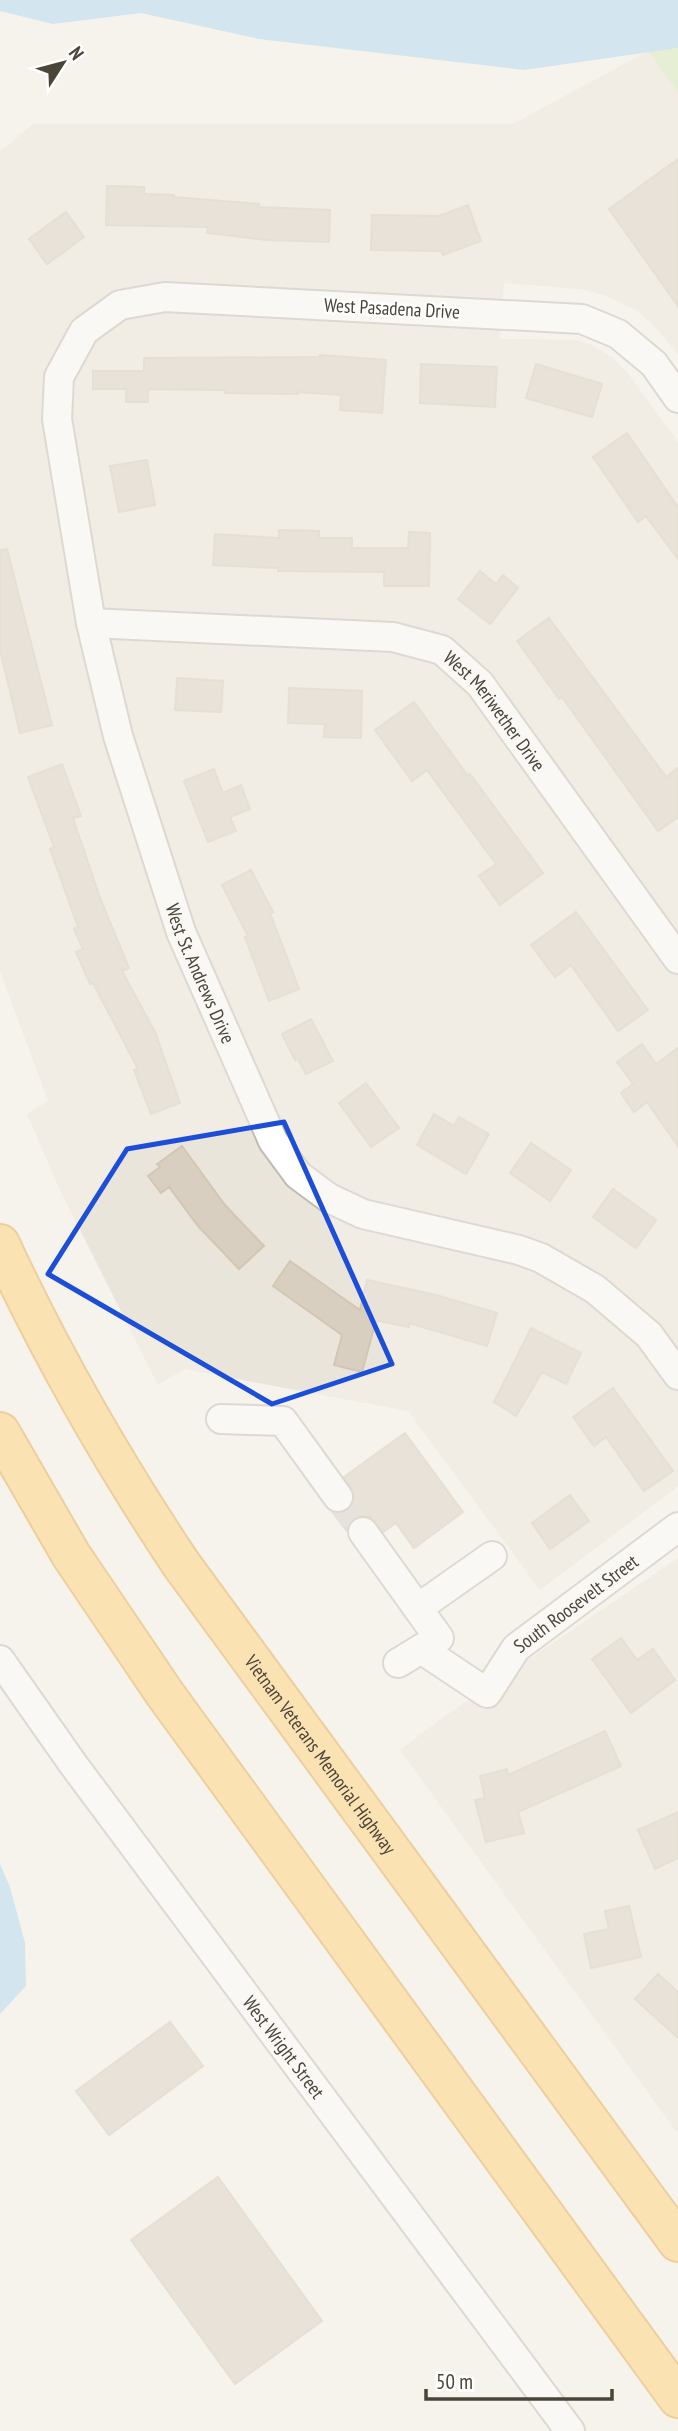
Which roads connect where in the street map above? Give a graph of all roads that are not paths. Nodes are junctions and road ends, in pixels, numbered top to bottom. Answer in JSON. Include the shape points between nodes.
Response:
{"nodes":[{"id":1,"x":85,"y":331,"type":"joint"},
{"id":2,"x":678,"y":398,"type":"edge"},
{"id":3,"x":92,"y":623,"type":"junction"},
{"id":4,"x":678,"y":959,"type":"edge"},
{"id":5,"x":0,"y":1244,"type":"edge"},
{"id":6,"x":678,"y":1375,"type":"edge"},
{"id":7,"x":221,"y":1419,"type":"dead end"},
{"id":8,"x":0,"y":1433,"type":"edge"},
{"id":9,"x":338,"y":1497,"type":"tunnel mouth"},
{"id":10,"x":678,"y":1527,"type":"edge"},
{"id":11,"x":363,"y":1532,"type":"tunnel mouth"},
{"id":12,"x":492,"y":1556,"type":"dead end"},
{"id":13,"x":418,"y":1608,"type":"junction"},
{"id":14,"x":0,"y":1660,"type":"edge"},
{"id":15,"x":678,"y":2242,"type":"edge"},
{"id":16,"x":678,"y":2398,"type":"edge"},
{"id":17,"x":570,"y":2431,"type":"edge"}],
"edges":[{"from":1,"to":2,"type":"street","name":"West Pasadena Drive","via":[[120,305],[165,297],[582,319],[618,334],[654,364]]},
{"from":1,"to":3,"type":"street","name":"West St. Andrews Drive","via":[[59,377],[58,419]]},
{"from":3,"to":4,"type":"street","name":"West Meriwether Drive","via":[[393,637],[442,650],[480,684]]},
{"from":3,"to":6,"type":"street","name":"West St. Andrews Drive","via":[[118,736],[181,932],[272,1141],[298,1175],[329,1198],[363,1214],[541,1258],[595,1289],[649,1335]]},
{"from":5,"to":15,"type":"highway","name":"Vietnam Veterans Memorial Highway","via":[[86,1412],[181,1564]]},
{"from":7,"to":9,"type":"street","via":[[283,1420]]},
{"from":8,"to":16,"type":"highway","via":[[71,1555],[165,1694]]},
{"from":10,"to":13,"type":"street","name":"South Roosevelt Street","via":[[516,1648],[487,1693],[409,1656],[439,1638]]},
{"from":11,"to":13,"type":"street"},
{"from":12,"to":13,"type":"street"},
{"from":14,"to":17,"type":"street","name":"West Wright Street"}]}
